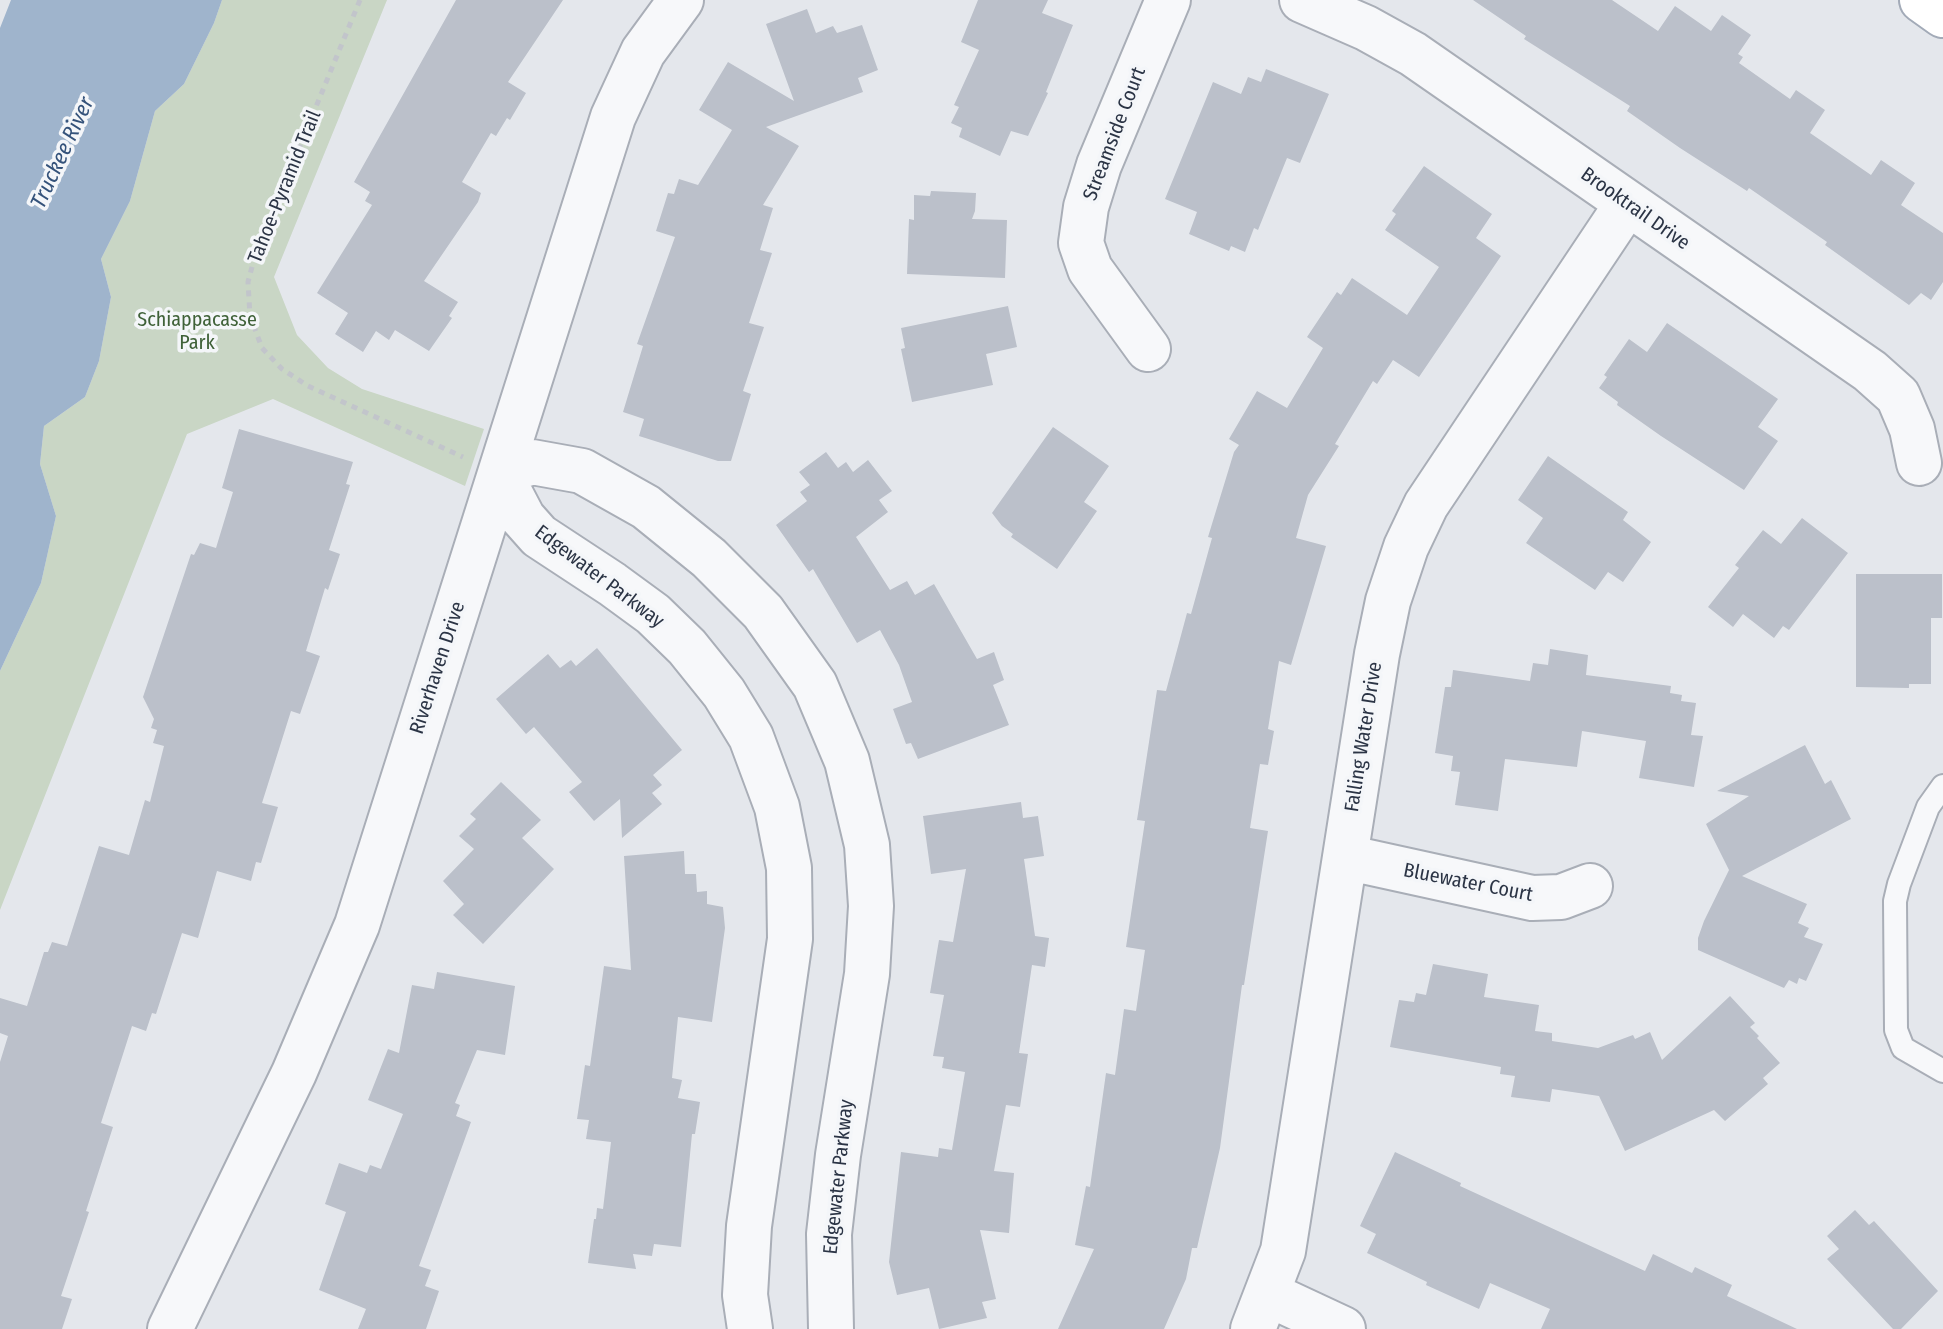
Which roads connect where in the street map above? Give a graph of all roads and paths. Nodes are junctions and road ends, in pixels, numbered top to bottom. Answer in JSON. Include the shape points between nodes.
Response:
{"nodes":[{"id":1,"x":360,"y":0,"type":"edge"},
{"id":2,"x":681,"y":0,"type":"edge"},
{"id":3,"x":1168,"y":0,"type":"edge"},
{"id":4,"x":1302,"y":0,"type":"edge"},
{"id":5,"x":1922,"y":0,"type":"edge"},
{"id":6,"x":1943,"y":15,"type":"edge"},
{"id":7,"x":1627,"y":204,"type":"junction"},
{"id":8,"x":1148,"y":349,"type":"dead end"},
{"id":9,"x":1919,"y":463,"type":"dead end"},
{"id":10,"x":500,"y":474,"type":"junction"},
{"id":11,"x":1943,"y":786,"type":"edge"},
{"id":12,"x":1345,"y":857,"type":"junction"},
{"id":13,"x":1590,"y":886,"type":"dead end"},
{"id":14,"x":1943,"y":1071,"type":"edge"},
{"id":15,"x":1261,"y":1312,"type":"edge"},
{"id":16,"x":170,"y":1329,"type":"edge"},
{"id":17,"x":750,"y":1329,"type":"edge"},
{"id":18,"x":831,"y":1329,"type":"edge"},
{"id":19,"x":1343,"y":1329,"type":"edge"}],
"edges":[{"from":1,"to":10,"type":"path","name":"Tahoe-Pyramid Trail","via":[[256,252],[248,282],[250,316],[262,348],[308,386]]},
{"from":2,"to":10,"type":"street","name":"Riverhaven Drive","via":[[643,52],[613,117]]},
{"from":3,"to":8,"type":"street","name":"Streamside Court","via":[[1099,165],[1081,243],[1090,269]]},
{"from":4,"to":7,"type":"street","name":"Brooktrail Drive","via":[[1413,54]]},
{"from":5,"to":6,"type":"main road"},
{"from":7,"to":9,"type":"street","name":"Brooktrail Drive","via":[[1870,371],[1898,396]]},
{"from":7,"to":12,"type":"street","name":"Falling Water Drive","via":[[1456,457],[1406,547],[1377,654]]},
{"from":10,"to":16,"type":"street","name":"Riverhaven Drive","via":[[357,925],[294,1073]]},
{"from":10,"to":17,"type":"street","name":"Edgewater Parkway","via":[[539,536],[653,614],[687,647],[751,737],[777,807],[789,868],[790,939],[749,1226],[745,1295]]},
{"from":10,"to":18,"type":"street","name":"Edgewater Parkway","via":[[532,462],[582,471],[646,507],[709,558],[763,612],[815,685],[847,761],[867,845],[871,906],[867,974],[829,1234]]},
{"from":11,"to":14,"type":"lane","via":[[1928,807],[1895,901],[1896,1030],[1903,1048]]},
{"from":12,"to":13,"type":"street","name":"Bluewater Court","via":[[1532,898],[1561,897]]},
{"from":12,"to":15,"type":"street","name":"Falling Water Drive","via":[[1283,1251]]},
{"from":15,"to":19,"type":"street"}]}
